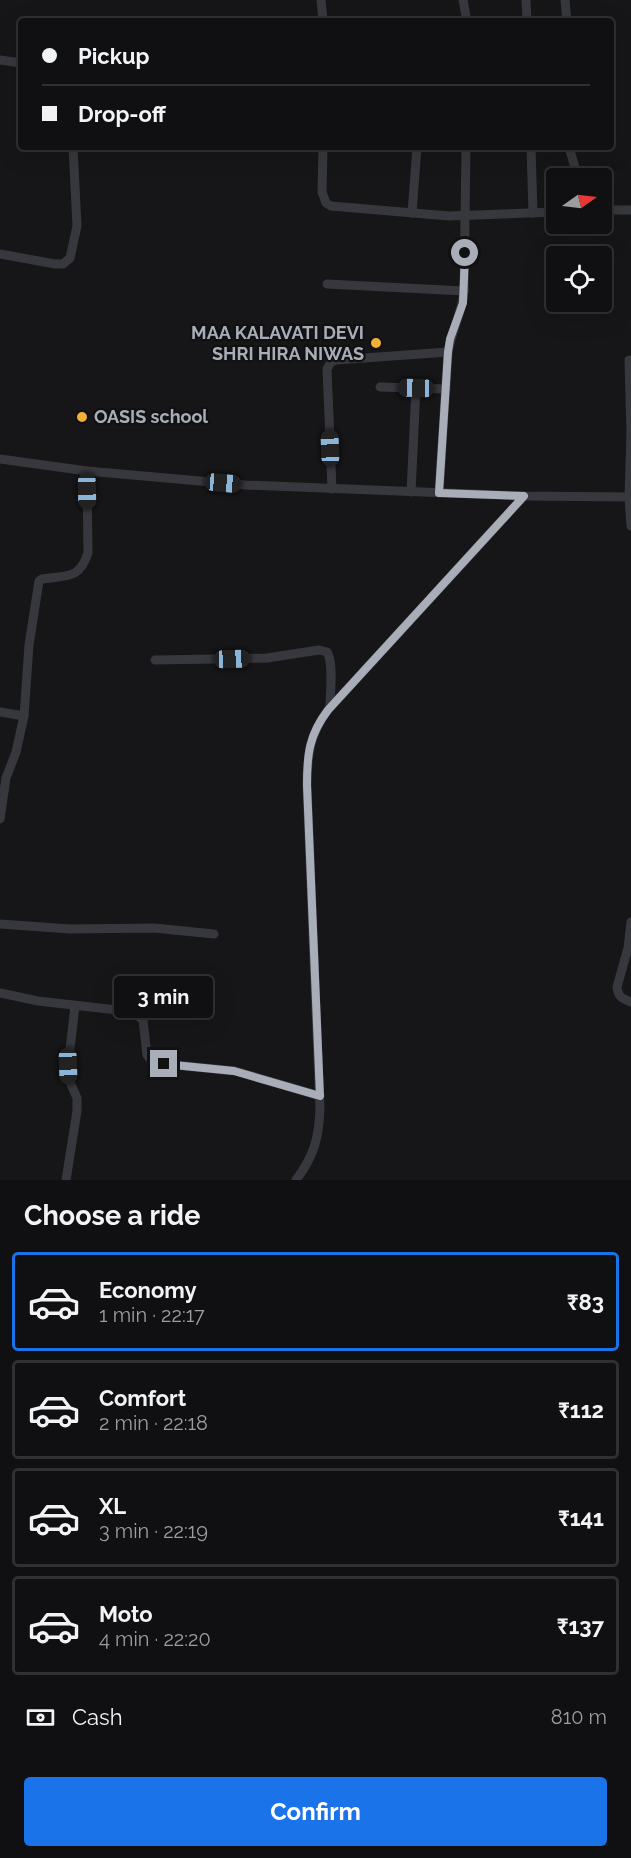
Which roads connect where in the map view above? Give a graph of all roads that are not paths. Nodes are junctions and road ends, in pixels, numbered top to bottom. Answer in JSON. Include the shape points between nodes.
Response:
{"nodes":[{"id":1,"x":321,"y":0,"type":"edge"},
{"id":2,"x":463,"y":0,"type":"edge"},
{"id":3,"x":526,"y":0,"type":"edge"},
{"id":4,"x":565,"y":0,"type":"edge"},
{"id":5,"x":323,"y":18,"type":"edge"},
{"id":6,"x":466,"y":18,"type":"edge"},
{"id":7,"x":527,"y":18,"type":"edge"},
{"id":8,"x":567,"y":18,"type":"edge"},
{"id":9,"x":0,"y":60,"type":"edge"},
{"id":10,"x":18,"y":63,"type":"edge"},
{"id":11,"x":73,"y":150,"type":"edge"},
{"id":12,"x":323,"y":150,"type":"edge"},
{"id":13,"x":417,"y":150,"type":"edge"},
{"id":14,"x":466,"y":150,"type":"edge"},
{"id":15,"x":531,"y":150,"type":"edge"},
{"id":16,"x":570,"y":150,"type":"edge"},
{"id":17,"x":575,"y":168,"type":"edge"},
{"id":18,"x":612,"y":210,"type":"edge"},
{"id":19,"x":631,"y":210,"type":"edge"},
{"id":20,"x":546,"y":212,"type":"edge"},
{"id":21,"x":412,"y":213,"type":"junction"},
{"id":22,"x":533,"y":213,"type":"junction"},
{"id":23,"x":465,"y":216,"type":"junction"},
{"id":24,"x":0,"y":254,"type":"edge"},
{"id":25,"x":327,"y":284,"type":"dead end"},
{"id":26,"x":464,"y":291,"type":"junction"},
{"id":27,"x":448,"y":352,"type":"junction"},
{"id":28,"x":629,"y":360,"type":"dead end"},
{"id":29,"x":380,"y":387,"type":"dead end"},
{"id":30,"x":416,"y":388,"type":"junction"},
{"id":31,"x":446,"y":388,"type":"junction"},
{"id":32,"x":0,"y":459,"type":"edge"},
{"id":33,"x":87,"y":471,"type":"junction"},
{"id":34,"x":332,"y":489,"type":"junction"},
{"id":35,"x":411,"y":492,"type":"junction"},
{"id":36,"x":439,"y":493,"type":"junction"},
{"id":37,"x":524,"y":496,"type":"junction"},
{"id":38,"x":630,"y":497,"type":"edge"},
{"id":39,"x":631,"y":526,"type":"edge"},
{"id":40,"x":155,"y":660,"type":"dead end"},
{"id":41,"x":330,"y":707,"type":"junction"},
{"id":42,"x":0,"y":712,"type":"edge"},
{"id":43,"x":24,"y":716,"type":"junction"},
{"id":44,"x":0,"y":819,"type":"edge"},
{"id":45,"x":631,"y":921,"type":"edge"},
{"id":46,"x":0,"y":924,"type":"edge"},
{"id":47,"x":214,"y":934,"type":"dead end"},
{"id":48,"x":0,"y":993,"type":"edge"},
{"id":49,"x":631,"y":1002,"type":"edge"},
{"id":50,"x":75,"y":1006,"type":"junction"},
{"id":51,"x":320,"y":1096,"type":"junction"},
{"id":52,"x":66,"y":1180,"type":"edge"},
{"id":53,"x":297,"y":1180,"type":"edge"}],
"edges":[{"from":1,"to":5,"type":"street"},
{"from":2,"to":6,"type":"street"},
{"from":3,"to":7,"type":"street"},
{"from":4,"to":8,"type":"street"},
{"from":9,"to":10,"type":"street"},
{"from":11,"to":24,"type":"street","via":[[77,226],[70,258],[55,264]]},
{"from":12,"to":21,"type":"street","via":[[322,192],[326,204]]},
{"from":13,"to":21,"type":"street"},
{"from":14,"to":23,"type":"street"},
{"from":15,"to":22,"type":"street"},
{"from":16,"to":17,"type":"street"},
{"from":18,"to":19,"type":"street"},
{"from":20,"to":22,"type":"street"},
{"from":21,"to":23,"type":"street"},
{"from":22,"to":23,"type":"street"},
{"from":23,"to":26,"type":"street"},
{"from":25,"to":26,"type":"street"},
{"from":26,"to":27,"type":"street"},
{"from":27,"to":31,"type":"street"},
{"from":27,"to":34,"type":"street","via":[[331,362],[327,369]]},
{"from":28,"to":38,"type":"street"},
{"from":29,"to":30,"type":"street"},
{"from":30,"to":31,"type":"street"},
{"from":30,"to":35,"type":"street"},
{"from":31,"to":36,"type":"street"},
{"from":32,"to":33,"type":"street"},
{"from":33,"to":34,"type":"street"},
{"from":33,"to":43,"type":"street","via":[[88,553],[74,574],[39,581]]},
{"from":34,"to":35,"type":"street"},
{"from":35,"to":36,"type":"street"},
{"from":36,"to":37,"type":"street"},
{"from":37,"to":38,"type":"street"},
{"from":37,"to":41,"type":"street"},
{"from":38,"to":39,"type":"street"},
{"from":40,"to":41,"type":"street","via":[[267,658],[327,652]]},
{"from":41,"to":51,"type":"street","via":[[312,737],[307,757]]},
{"from":42,"to":43,"type":"street"},
{"from":43,"to":44,"type":"street","via":[[6,778]]},
{"from":45,"to":49,"type":"street","via":[[617,987],[621,998]]},
{"from":46,"to":47,"type":"street","via":[[70,929],[154,928]]},
{"from":48,"to":50,"type":"street"},
{"from":50,"to":51,"type":"street","via":[[138,1016],[151,1060],[234,1071]]},
{"from":50,"to":52,"type":"street","via":[[68,1066],[77,1111]]},
{"from":51,"to":53,"type":"street","via":[[317,1140]]}]}
